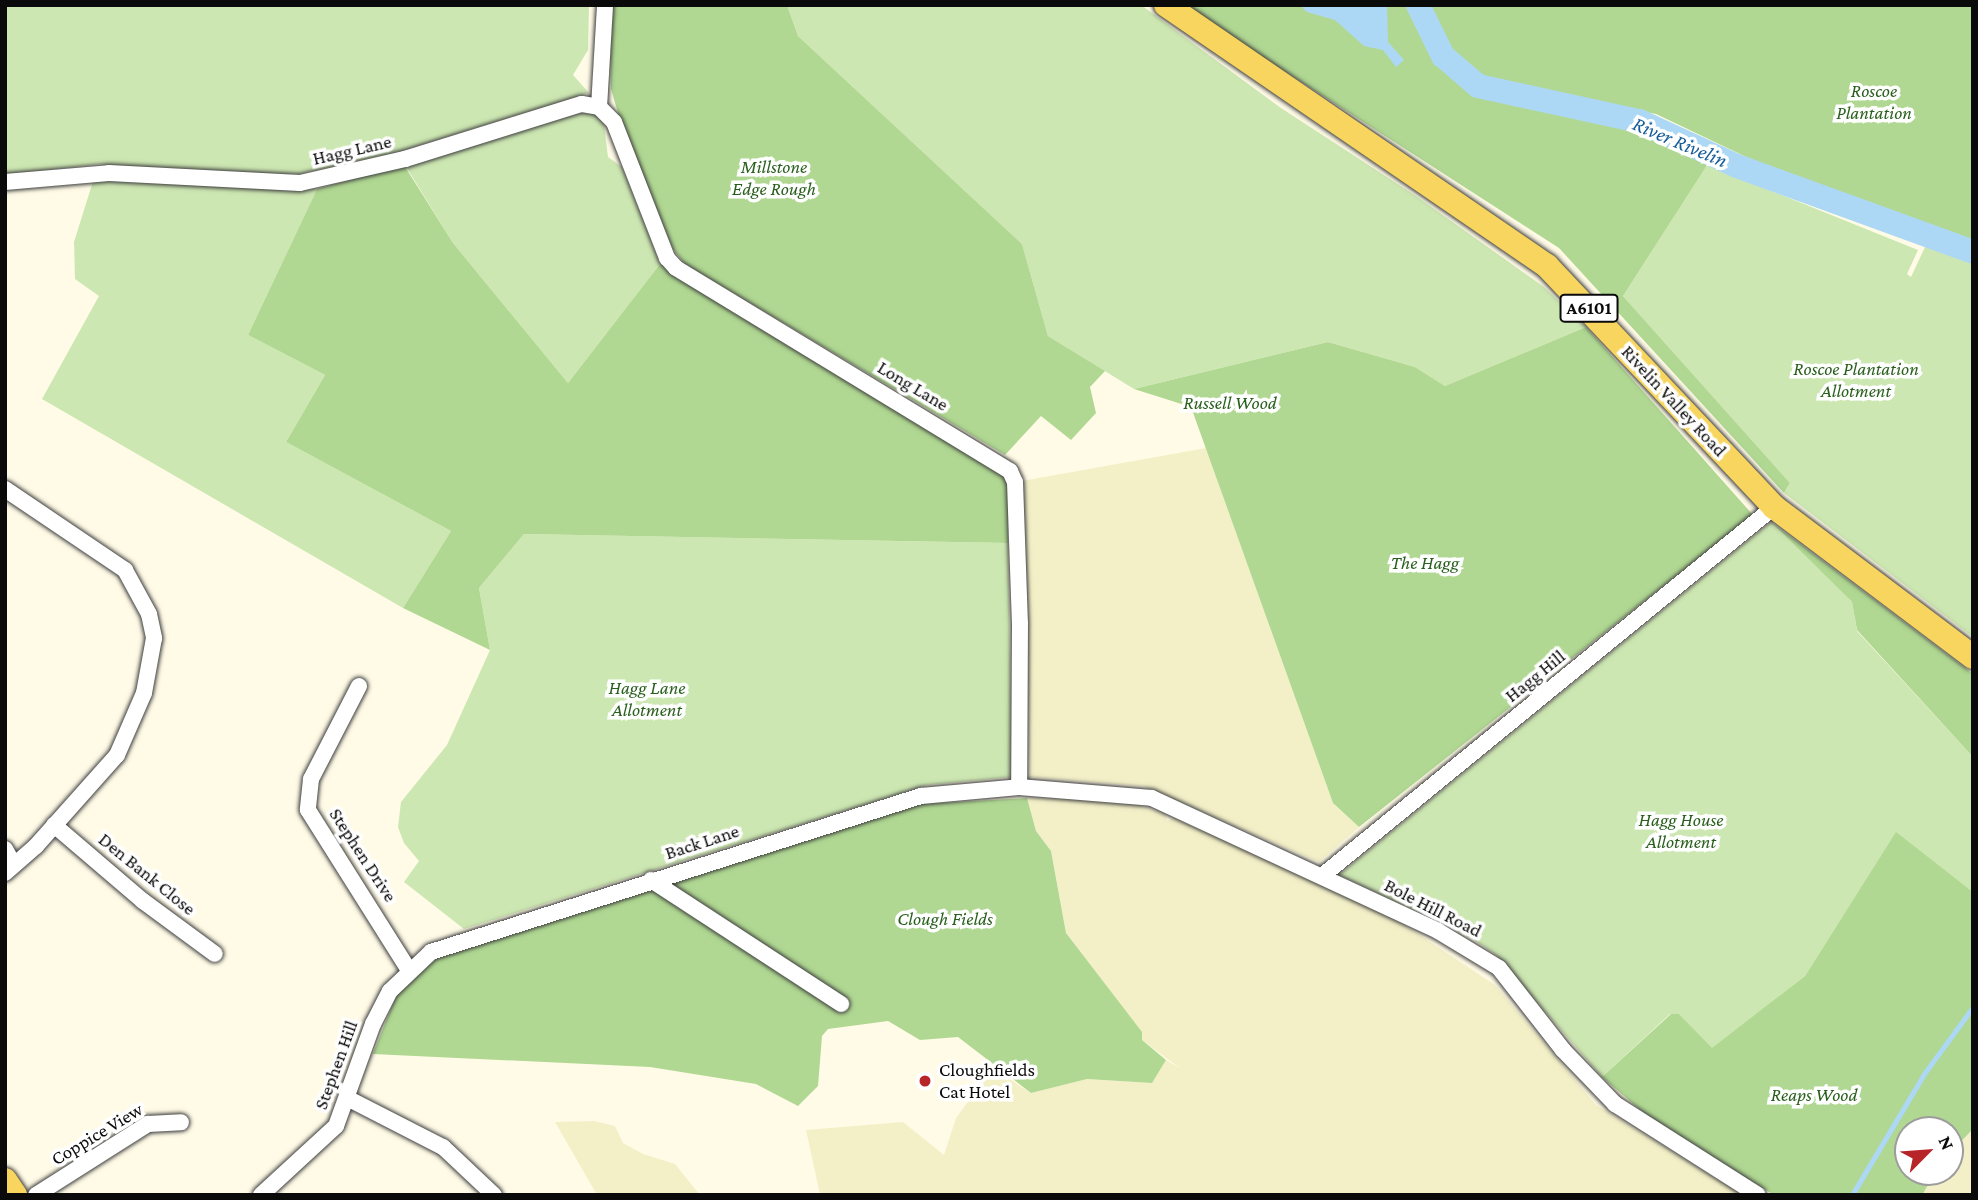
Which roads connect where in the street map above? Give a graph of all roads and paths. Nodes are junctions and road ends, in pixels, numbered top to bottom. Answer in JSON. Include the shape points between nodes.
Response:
{"nodes":[{"id":1,"x":604,"y":5,"type":"edge"},
{"id":2,"x":1166,"y":5,"type":"edge"},
{"id":3,"x":599,"y":107,"type":"junction"},
{"id":4,"x":5,"y":181,"type":"edge"},
{"id":5,"x":5,"y":489,"type":"edge"},
{"id":6,"x":1774,"y":508,"type":"junction"},
{"id":7,"x":1973,"y":657,"type":"edge"},
{"id":8,"x":359,"y":686,"type":"dead end"},
{"id":9,"x":1019,"y":787,"type":"junction"},
{"id":10,"x":54,"y":825,"type":"junction"},
{"id":11,"x":5,"y":849,"type":"edge"},
{"id":12,"x":10,"y":869,"type":"edge"},
{"id":13,"x":1322,"y":876,"type":"junction"},
{"id":14,"x":651,"y":880,"type":"junction"},
{"id":15,"x":215,"y":954,"type":"dead end"},
{"id":16,"x":408,"y":969,"type":"junction"},
{"id":17,"x":841,"y":1004,"type":"dead end"},
{"id":18,"x":349,"y":1100,"type":"junction"},
{"id":19,"x":181,"y":1122,"type":"dead end"},
{"id":20,"x":5,"y":1180,"type":"edge"},
{"id":21,"x":15,"y":1195,"type":"edge"},
{"id":22,"x":36,"y":1195,"type":"edge"},
{"id":23,"x":261,"y":1195,"type":"edge"},
{"id":24,"x":494,"y":1195,"type":"edge"},
{"id":25,"x":1758,"y":1195,"type":"edge"}],
"edges":[{"from":1,"to":3,"type":"street"},
{"from":2,"to":6,"type":"main road","name":"Rivelin Valley Road","number":"A6101","via":[[1547,266]]},
{"from":3,"to":4,"type":"street","name":"Hagg Lane","via":[[582,104],[405,159],[300,183],[120,173]]},
{"from":3,"to":9,"type":"street","name":"Long Lane","via":[[614,122],[667,258],[676,268],[1010,471],[1015,482],[1020,623]]},
{"from":5,"to":10,"type":"street","via":[[125,570],[149,614],[154,638],[151,665],[132,726],[117,755]]},
{"from":6,"to":7,"type":"main road","name":"Rivelin Valley Road","number":"A6101"},
{"from":6,"to":13,"type":"street","name":"Hagg Hill"},
{"from":8,"to":16,"type":"street","name":"Stephen Drive","via":[[311,779],[308,810]]},
{"from":9,"to":13,"type":"street","name":"Bole Hill Road","via":[[1152,798]]},
{"from":9,"to":14,"type":"street","name":"Back Lane","via":[[921,796]]},
{"from":10,"to":12,"type":"street"},
{"from":10,"to":15,"type":"street","name":"Den Bank Close","via":[[143,901]]},
{"from":11,"to":12,"type":"street"},
{"from":13,"to":25,"type":"street","name":"Bole Hill Road","via":[[1438,931],[1499,968],[1563,1050],[1615,1104]]},
{"from":14,"to":16,"type":"street","name":"Back Lane","via":[[452,942]]},
{"from":14,"to":17,"type":"street"},
{"from":16,"to":18,"type":"street","name":"Stephen Hill","via":[[373,1024]]},
{"from":18,"to":23,"type":"street","name":"Stephen Hill","via":[[337,1126]]},
{"from":18,"to":24,"type":"street","via":[[443,1147]]},
{"from":19,"to":22,"type":"street","name":"Coppice View","via":[[148,1124]]},
{"from":20,"to":21,"type":"main road"}]}
